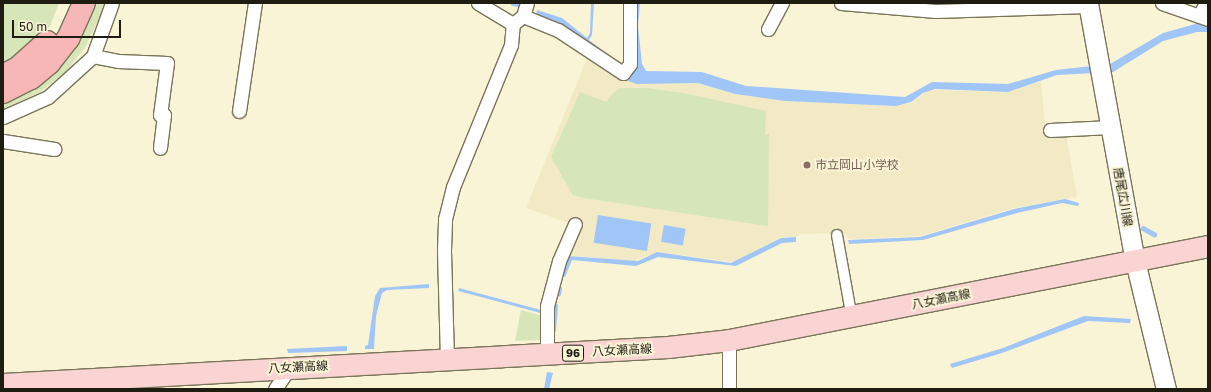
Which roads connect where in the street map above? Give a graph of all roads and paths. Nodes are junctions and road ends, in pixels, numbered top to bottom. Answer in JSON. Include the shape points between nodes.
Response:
{"nodes":[{"id":1,"x":69,"y":3,"type":"edge"},
{"id":2,"x":84,"y":3,"type":"edge"},
{"id":3,"x":112,"y":3,"type":"edge"},
{"id":4,"x":255,"y":3,"type":"edge"},
{"id":5,"x":478,"y":3,"type":"edge"},
{"id":6,"x":528,"y":3,"type":"edge"},
{"id":7,"x":630,"y":3,"type":"edge"},
{"id":8,"x":782,"y":3,"type":"edge"},
{"id":9,"x":841,"y":3,"type":"edge"},
{"id":10,"x":1162,"y":3,"type":"edge"},
{"id":11,"x":1206,"y":3,"type":"edge"},
{"id":12,"x":1088,"y":4,"type":"edge"},
{"id":13,"x":901,"y":6,"type":"edge"},
{"id":14,"x":1203,"y":17,"type":"edge"},
{"id":15,"x":518,"y":20,"type":"junction"},
{"id":16,"x":768,"y":29,"type":"dead end"},
{"id":17,"x":93,"y":56,"type":"junction"},
{"id":18,"x":3,"y":76,"type":"edge"},
{"id":19,"x":3,"y":92,"type":"edge"},
{"id":20,"x":239,"y":111,"type":"dead end"},
{"id":21,"x":3,"y":117,"type":"edge"},
{"id":22,"x":1110,"y":127,"type":"junction"},
{"id":23,"x":1050,"y":130,"type":"dead end"},
{"id":24,"x":3,"y":142,"type":"edge"},
{"id":25,"x":160,"y":148,"type":"dead end"},
{"id":26,"x":54,"y":150,"type":"dead end"},
{"id":27,"x":575,"y":224,"type":"dead end"},
{"id":28,"x":837,"y":235,"type":"dead end"},
{"id":29,"x":1208,"y":246,"type":"edge"},
{"id":30,"x":1135,"y":261,"type":"junction"},
{"id":31,"x":850,"y":307,"type":"dead end"},
{"id":32,"x":729,"y":340,"type":"junction"},
{"id":33,"x":547,"y":354,"type":"junction"},
{"id":34,"x":447,"y":359,"type":"junction"},
{"id":35,"x":290,"y":367,"type":"junction"},
{"id":36,"x":3,"y":384,"type":"edge"},
{"id":37,"x":276,"y":389,"type":"edge"},
{"id":38,"x":729,"y":389,"type":"edge"},
{"id":39,"x":1166,"y":389,"type":"edge"}],
"edges":[{"from":1,"to":18,"type":"highway","via":[[55,33],[18,68]]},
{"from":2,"to":19,"type":"highway","via":[[68,39],[48,63],[31,78]]},
{"from":3,"to":17,"type":"street"},
{"from":4,"to":20,"type":"street"},
{"from":5,"to":15,"type":"street"},
{"from":6,"to":15,"type":"street"},
{"from":7,"to":15,"type":"street","via":[[630,64],[623,73],[558,30]]},
{"from":8,"to":16,"type":"street"},
{"from":9,"to":13,"type":"street"},
{"from":10,"to":14,"type":"street"},
{"from":11,"to":14,"type":"street"},
{"from":12,"to":13,"type":"street","via":[[936,11]]},
{"from":12,"to":22,"type":"main road","name":"唐尾広川線"},
{"from":15,"to":34,"type":"street","via":[[511,45],[453,187],[445,219]]},
{"from":17,"to":21,"type":"street","via":[[48,97]]},
{"from":17,"to":25,"type":"street","via":[[118,61],[167,63],[160,114],[164,115]]},
{"from":22,"to":23,"type":"street"},
{"from":22,"to":30,"type":"main road","name":"唐尾広川線"},
{"from":24,"to":26,"type":"street"},
{"from":27,"to":33,"type":"street","via":[[559,261],[547,306]]},
{"from":28,"to":31,"type":"street"},
{"from":29,"to":30,"type":"main road","name":"八女瀬高線","number":"96"},
{"from":30,"to":32,"type":"main road","name":"八女瀬高線","number":"96"},
{"from":30,"to":39,"type":"main road","name":"唐尾広川線"},
{"from":32,"to":33,"type":"main road","name":"八女瀬高線","number":"96"},
{"from":32,"to":38,"type":"street"},
{"from":33,"to":34,"type":"main road","name":"八女瀬高線","number":"96"},
{"from":34,"to":35,"type":"main road","name":"八女瀬高線","number":"96"},
{"from":35,"to":36,"type":"main road","name":"八女瀬高線","number":"96"},
{"from":35,"to":37,"type":"street"}]}
